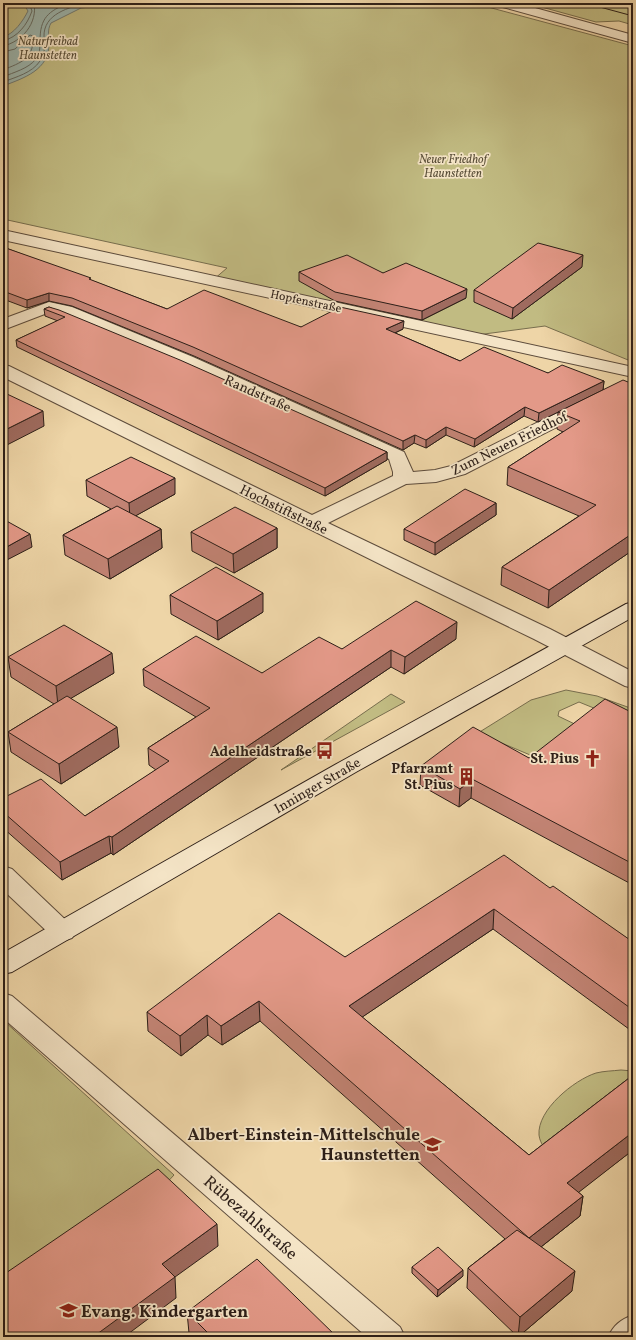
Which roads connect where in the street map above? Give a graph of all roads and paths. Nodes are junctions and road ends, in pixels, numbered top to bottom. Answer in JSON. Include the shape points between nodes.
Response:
{"nodes":[{"id":1,"x":503,"y":3,"type":"edge"},
{"id":2,"x":633,"y":39,"type":"edge"},
{"id":3,"x":3,"y":235,"type":"edge"},
{"id":4,"x":3,"y":325,"type":"edge"},
{"id":5,"x":3,"y":370,"type":"edge"},
{"id":6,"x":633,"y":372,"type":"edge"},
{"id":7,"x":599,"y":399,"type":"edge"},
{"id":8,"x":402,"y":479,"type":"junction"},
{"id":9,"x":312,"y":523,"type":"junction"},
{"id":10,"x":633,"y":608,"type":"edge"},
{"id":11,"x":566,"y":646,"type":"junction"},
{"id":12,"x":633,"y":682,"type":"edge"},
{"id":13,"x":3,"y":876,"type":"edge"},
{"id":14,"x":63,"y":932,"type":"junction"},
{"id":15,"x":3,"y":965,"type":"edge"},
{"id":16,"x":3,"y":1003,"type":"edge"},
{"id":17,"x":633,"y":1329,"type":"edge"},
{"id":18,"x":389,"y":1337,"type":"edge"},
{"id":19,"x":624,"y":1337,"type":"edge"}],
"edges":[{"from":1,"to":2,"type":"street"},
{"from":3,"to":6,"type":"street","name":"Hopfenstraße"},
{"from":4,"to":8,"type":"street","name":"Randstraße","via":[[49,307],[66,311],[187,361],[397,456],[403,472]]},
{"from":5,"to":9,"type":"street","name":"Hochstiftstraße"},
{"from":7,"to":8,"type":"street","name":"Zum Neuen Friedhof","via":[[458,470],[436,476]]},
{"from":8,"to":9,"type":"street"},
{"from":9,"to":11,"type":"street","name":"Hochstiftstraße"},
{"from":10,"to":11,"type":"street","name":"Inninger Straße"},
{"from":11,"to":12,"type":"street","name":"Hochstiftstraße"},
{"from":11,"to":14,"type":"street","name":"Inninger Straße","via":[[348,767]]},
{"from":13,"to":14,"type":"street"},
{"from":14,"to":15,"type":"street","name":"Inninger Straße"},
{"from":16,"to":18,"type":"street","name":"Rübezahlstraße"},
{"from":17,"to":19,"type":"street"}]}
